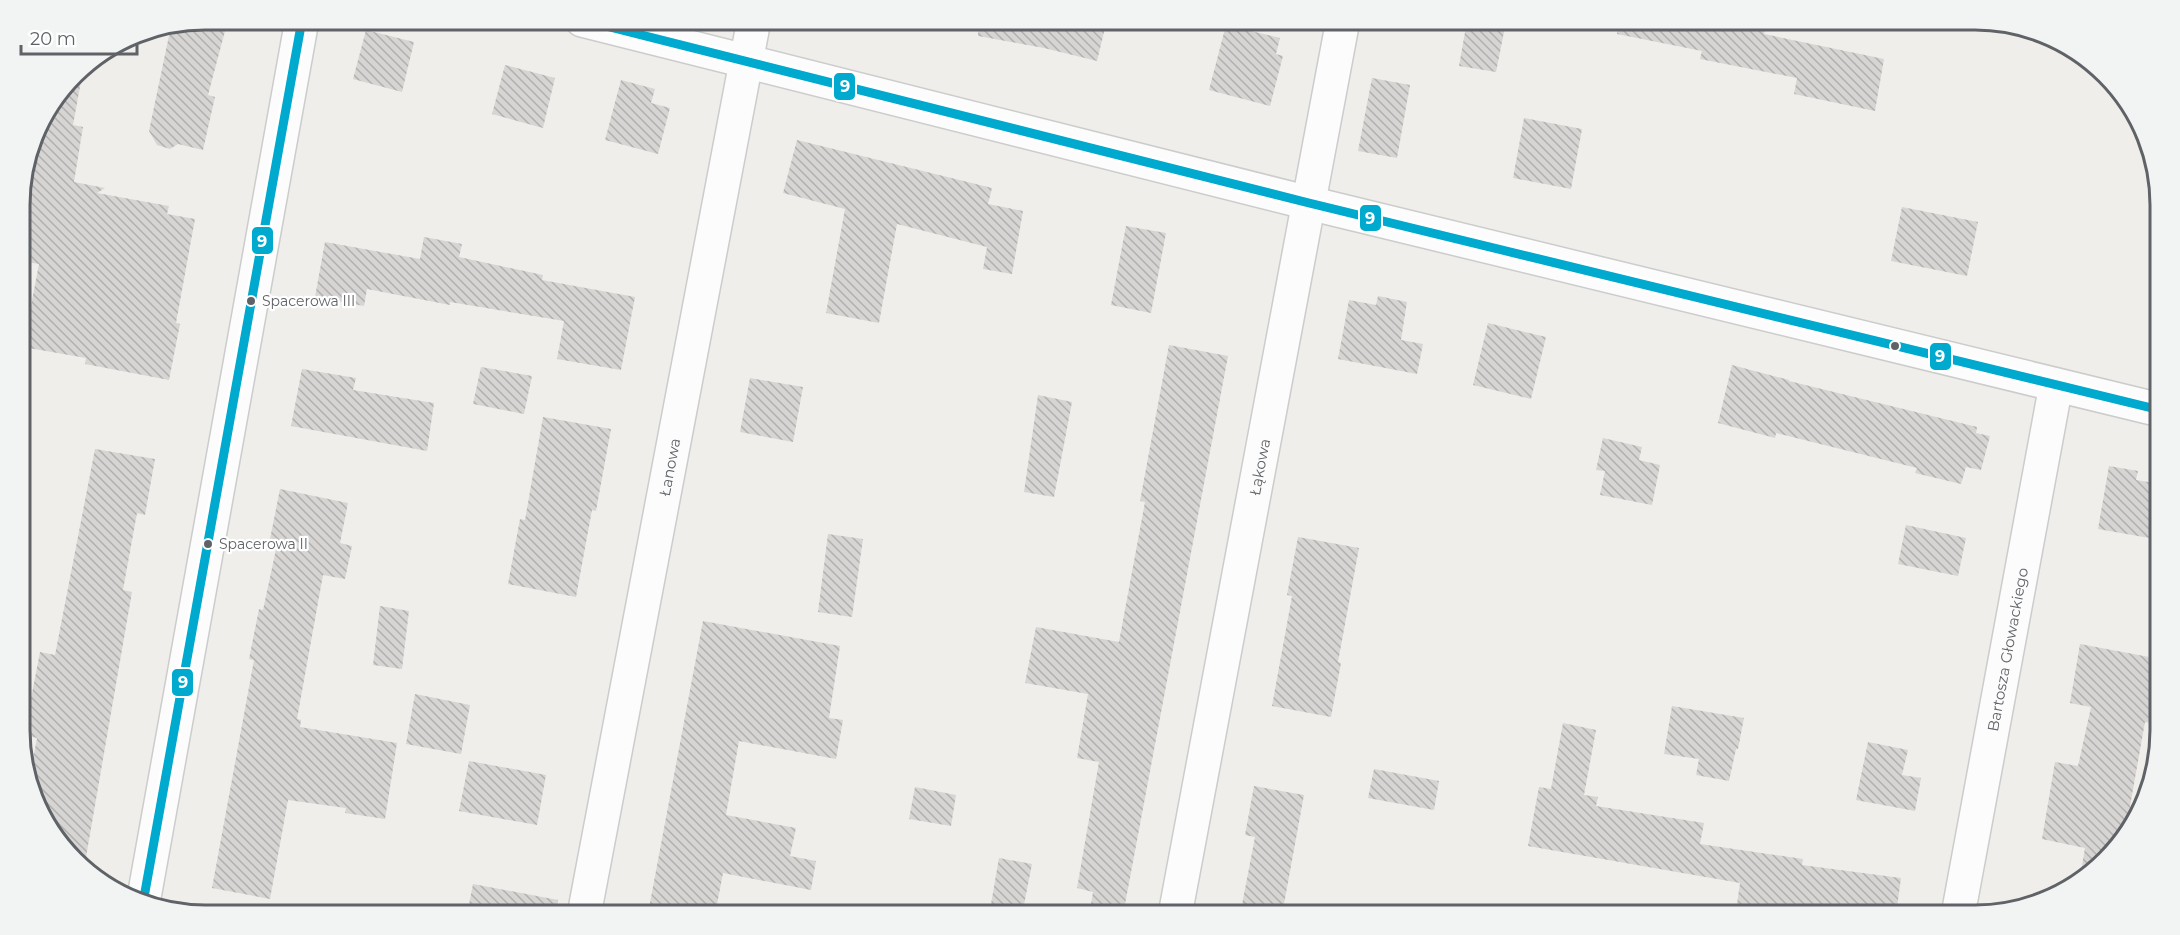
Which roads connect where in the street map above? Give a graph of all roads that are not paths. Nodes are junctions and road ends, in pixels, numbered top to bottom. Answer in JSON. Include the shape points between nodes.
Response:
{"nodes":[{"id":1,"x":300,"y":30,"type":"edge"},
{"id":2,"x":621,"y":30,"type":"edge"},
{"id":3,"x":752,"y":30,"type":"edge"},
{"id":4,"x":1341,"y":30,"type":"edge"},
{"id":5,"x":746,"y":62,"type":"junction"},
{"id":6,"x":1309,"y":203,"type":"junction"},
{"id":7,"x":2056,"y":385,"type":"junction"},
{"id":8,"x":2150,"y":408,"type":"edge"},
{"id":9,"x":145,"y":894,"type":"edge"},
{"id":10,"x":586,"y":905,"type":"edge"},
{"id":11,"x":1177,"y":905,"type":"edge"},
{"id":12,"x":1960,"y":905,"type":"edge"}],
"edges":[{"from":1,"to":9,"type":"street"},
{"from":2,"to":5,"type":"street"},
{"from":3,"to":5,"type":"street","name":"Łanowa"},
{"from":4,"to":6,"type":"street","name":"Łąkowa"},
{"from":5,"to":6,"type":"street"},
{"from":5,"to":10,"type":"street","name":"Łanowa"},
{"from":6,"to":7,"type":"street"},
{"from":6,"to":11,"type":"street","name":"Łąkowa"},
{"from":7,"to":8,"type":"street"},
{"from":7,"to":12,"type":"street","name":"Bartosza Głowackiego"}]}
